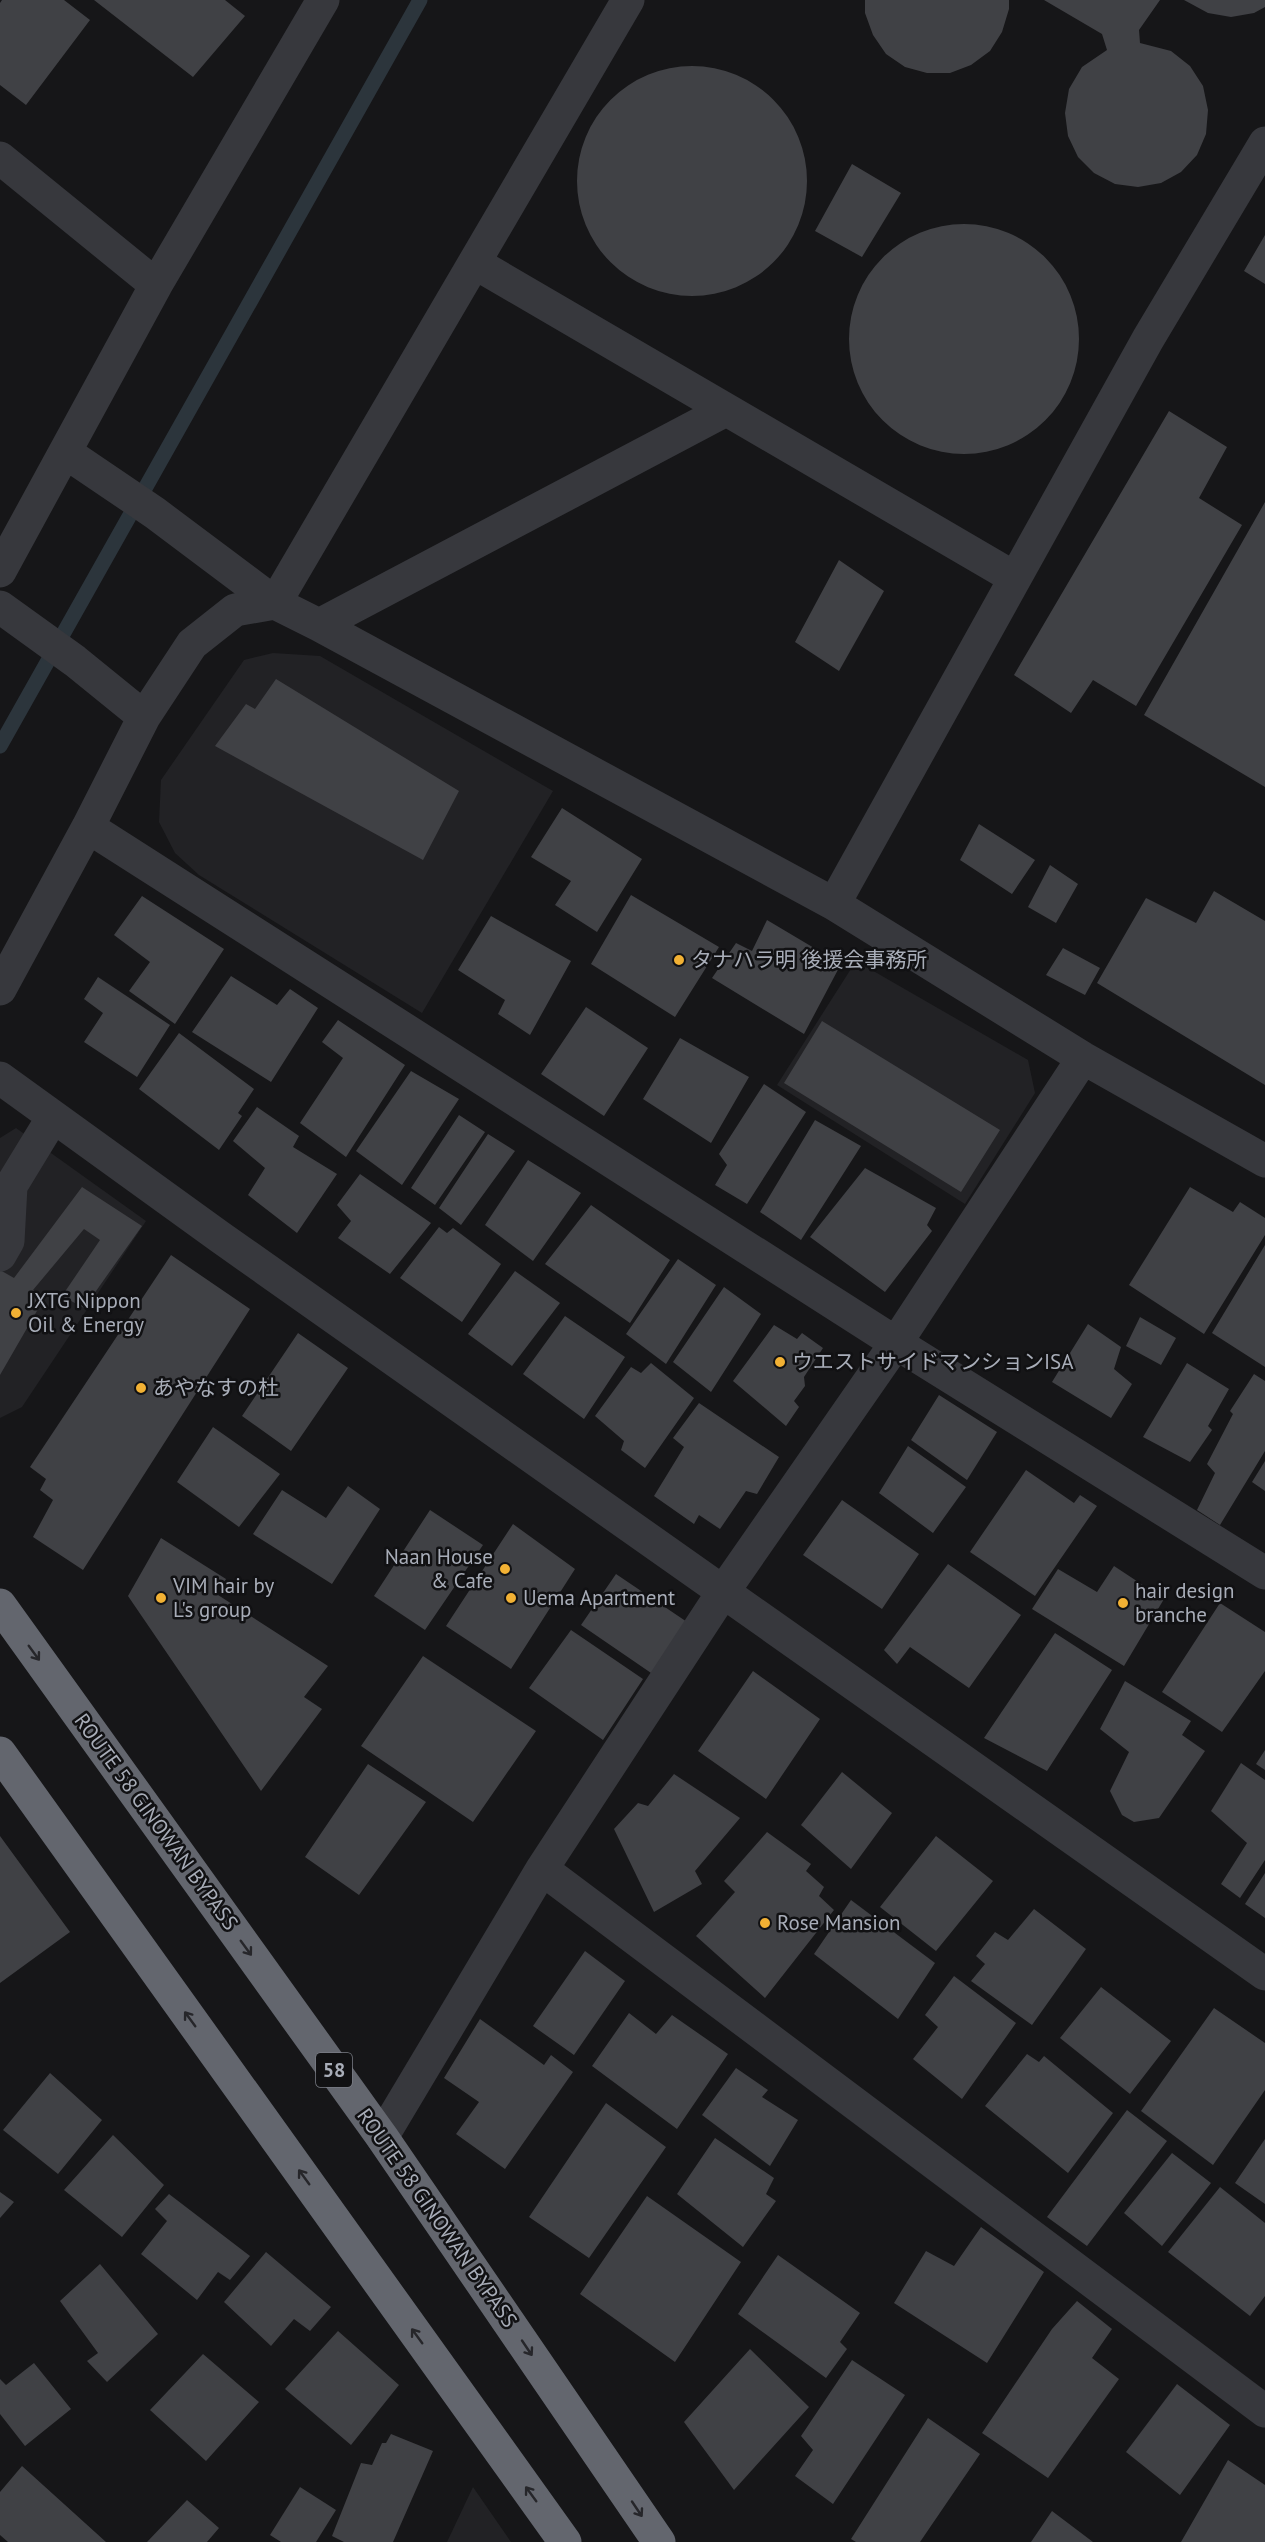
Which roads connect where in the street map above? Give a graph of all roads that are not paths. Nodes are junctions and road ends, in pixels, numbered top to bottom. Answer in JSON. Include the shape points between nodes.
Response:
{"nodes":[{"id":1,"x":323,"y":0,"type":"edge"},
{"id":2,"x":628,"y":0,"type":"edge"},
{"id":3,"x":1265,"y":143,"type":"edge"},
{"id":4,"x":0,"y":158,"type":"edge"},
{"id":5,"x":475,"y":263,"type":"junction"},
{"id":6,"x":156,"y":285,"type":"junction"},
{"id":7,"x":726,"y":410,"type":"junction"},
{"id":8,"x":65,"y":452,"type":"junction"},
{"id":9,"x":0,"y":571,"type":"edge"},
{"id":10,"x":1015,"y":578,"type":"junction"},
{"id":11,"x":275,"y":603,"type":"junction"},
{"id":12,"x":0,"y":607,"type":"edge"},
{"id":13,"x":319,"y":625,"type":"junction"},
{"id":14,"x":144,"y":717,"type":"junction"},
{"id":15,"x":88,"y":827,"type":"junction"},
{"id":16,"x":834,"y":904,"type":"junction"},
{"id":17,"x":0,"y":989,"type":"edge"},
{"id":18,"x":1083,"y":1058,"type":"junction"},
{"id":19,"x":0,"y":1078,"type":"edge"},
{"id":20,"x":53,"y":1117,"type":"junction"},
{"id":21,"x":1265,"y":1161,"type":"edge"},
{"id":22,"x":6,"y":1183,"type":"edge"},
{"id":23,"x":0,"y":1255,"type":"edge"},
{"id":24,"x":896,"y":1343,"type":"junction"},
{"id":25,"x":1265,"y":1573,"type":"edge"},
{"id":26,"x":723,"y":1592,"type":"junction"},
{"id":27,"x":0,"y":1605,"type":"edge"},
{"id":28,"x":0,"y":1753,"type":"edge"},
{"id":29,"x":542,"y":1869,"type":"junction"},
{"id":30,"x":1265,"y":1974,"type":"edge"},
{"id":31,"x":382,"y":2137,"type":"junction"},
{"id":32,"x":1265,"y":2411,"type":"edge"},
{"id":33,"x":565,"y":2542,"type":"edge"},
{"id":34,"x":659,"y":2542,"type":"edge"}],
"edges":[{"from":1,"to":6,"type":"street"},
{"from":2,"to":5,"type":"street"},
{"from":3,"to":10,"type":"street","via":[[1148,339]]},
{"from":4,"to":6,"type":"street"},
{"from":5,"to":7,"type":"street"},
{"from":5,"to":11,"type":"street"},
{"from":6,"to":8,"type":"street"},
{"from":7,"to":10,"type":"street"},
{"from":7,"to":13,"type":"street"},
{"from":8,"to":9,"type":"street"},
{"from":8,"to":11,"type":"street","via":[[155,513]]},
{"from":10,"to":16,"type":"street"},
{"from":11,"to":13,"type":"street"},
{"from":11,"to":14,"type":"street","via":[[235,610],[192,645]]},
{"from":12,"to":14,"type":"street"},
{"from":13,"to":16,"type":"street"},
{"from":14,"to":15,"type":"street"},
{"from":15,"to":17,"type":"street"},
{"from":15,"to":24,"type":"street"},
{"from":16,"to":18,"type":"street"},
{"from":18,"to":21,"type":"street"},
{"from":18,"to":24,"type":"street"},
{"from":19,"to":20,"type":"street"},
{"from":20,"to":22,"type":"street"},
{"from":20,"to":26,"type":"street"},
{"from":22,"to":23,"type":"street","via":[[8,1241]]},
{"from":24,"to":25,"type":"street"},
{"from":24,"to":26,"type":"street"},
{"from":26,"to":29,"type":"street"},
{"from":26,"to":30,"type":"street"},
{"from":27,"to":31,"type":"highway","name":"ROUTE 58 GINOWAN BYPASS","number":"58","one_way":true},
{"from":33,"to":28,"type":"highway","one_way":true},
{"from":29,"to":31,"type":"street"},
{"from":29,"to":32,"type":"street"},
{"from":31,"to":34,"type":"highway","name":"ROUTE 58 GINOWAN BYPASS","number":"58","one_way":true}]}
